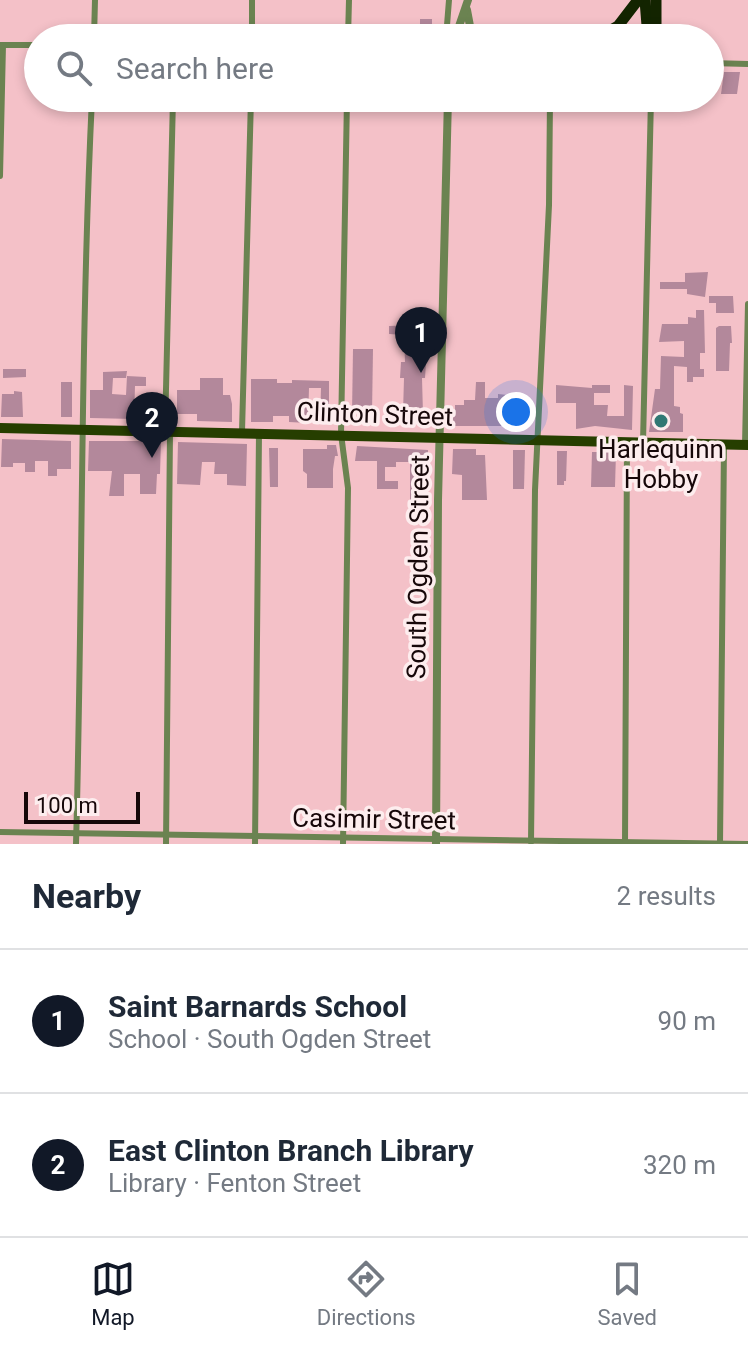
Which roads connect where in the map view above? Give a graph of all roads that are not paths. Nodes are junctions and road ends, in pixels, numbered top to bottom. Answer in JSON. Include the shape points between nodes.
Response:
{"nodes":[{"id":1,"x":95,"y":0,"type":"edge"},
{"id":2,"x":252,"y":0,"type":"edge"},
{"id":3,"x":349,"y":0,"type":"edge"},
{"id":4,"x":449,"y":0,"type":"edge"},
{"id":5,"x":638,"y":0,"type":"edge"},
{"id":6,"x":645,"y":0,"type":"edge"},
{"id":7,"x":656,"y":0,"type":"edge"},
{"id":8,"x":468,"y":3,"type":"edge"},
{"id":9,"x":94,"y":24,"type":"edge"},
{"id":10,"x":252,"y":24,"type":"edge"},
{"id":11,"x":348,"y":24,"type":"edge"},
{"id":12,"x":447,"y":24,"type":"edge"},
{"id":13,"x":460,"y":24,"type":"edge"},
{"id":14,"x":470,"y":24,"type":"edge"},
{"id":15,"x":620,"y":24,"type":"edge"},
{"id":16,"x":647,"y":24,"type":"edge"},
{"id":17,"x":656,"y":24,"type":"edge"},
{"id":18,"x":2,"y":45,"type":"edge"},
{"id":19,"x":24,"y":45,"type":"edge"},
{"id":20,"x":724,"y":63,"type":"edge"},
{"id":21,"x":748,"y":64,"type":"edge"},
{"id":22,"x":92,"y":112,"type":"edge"},
{"id":23,"x":173,"y":112,"type":"edge"},
{"id":24,"x":251,"y":112,"type":"edge"},
{"id":25,"x":347,"y":112,"type":"edge"},
{"id":26,"x":448,"y":112,"type":"edge"},
{"id":27,"x":550,"y":112,"type":"edge"},
{"id":28,"x":651,"y":112,"type":"edge"},
{"id":29,"x":0,"y":176,"type":"edge"},
{"id":30,"x":748,"y":304,"type":"edge"},
{"id":31,"x":0,"y":428,"type":"edge"},
{"id":32,"x":81,"y":429,"type":"junction"},
{"id":33,"x":168,"y":431,"type":"junction"},
{"id":34,"x":242,"y":432,"type":"junction"},
{"id":35,"x":259,"y":433,"type":"junction"},
{"id":36,"x":341,"y":434,"type":"junction"},
{"id":37,"x":440,"y":437,"type":"junction"},
{"id":38,"x":538,"y":441,"type":"junction"},
{"id":39,"x":627,"y":443,"type":"junction"},
{"id":40,"x":643,"y":443,"type":"junction"},
{"id":41,"x":724,"y":445,"type":"junction"},
{"id":42,"x":746,"y":445,"type":"edge"},
{"id":43,"x":0,"y":832,"type":"edge"},
{"id":44,"x":76,"y":834,"type":"junction"},
{"id":45,"x":166,"y":840,"type":"edge"},
{"id":46,"x":255,"y":841,"type":"edge"},
{"id":47,"x":343,"y":842,"type":"edge"},
{"id":48,"x":436,"y":842,"type":"edge"},
{"id":49,"x":531,"y":843,"type":"edge"},
{"id":50,"x":625,"y":843,"type":"edge"},
{"id":51,"x":76,"y":844,"type":"edge"},
{"id":52,"x":720,"y":844,"type":"edge"},
{"id":53,"x":748,"y":844,"type":"edge"}],
"edges":[{"from":1,"to":9,"type":"street"},
{"from":2,"to":10,"type":"street"},
{"from":3,"to":11,"type":"street"},
{"from":4,"to":12,"type":"street"},
{"from":5,"to":15,"type":"highway"},
{"from":6,"to":16,"type":"highway"},
{"from":7,"to":17,"type":"highway"},
{"from":8,"to":13,"type":"street"},
{"from":8,"to":14,"type":"street"},
{"from":18,"to":19,"type":"street"},
{"from":18,"to":29,"type":"street"},
{"from":20,"to":21,"type":"street"},
{"from":22,"to":32,"type":"street"},
{"from":23,"to":33,"type":"street"},
{"from":24,"to":34,"type":"street"},
{"from":25,"to":36,"type":"street"},
{"from":26,"to":37,"type":"street","name":"South Ogden Street"},
{"from":27,"to":38,"type":"street"},
{"from":28,"to":40,"type":"street"},
{"from":30,"to":42,"type":"street"},
{"from":31,"to":32,"type":"main road","name":"Clinton Street"},
{"from":32,"to":33,"type":"main road","name":"Clinton Street"},
{"from":32,"to":44,"type":"street"},
{"from":33,"to":34,"type":"main road","name":"Clinton Street"},
{"from":33,"to":45,"type":"street"},
{"from":34,"to":35,"type":"main road","name":"Clinton Street"},
{"from":35,"to":36,"type":"main road","name":"Clinton Street"},
{"from":35,"to":46,"type":"street"},
{"from":36,"to":37,"type":"main road","name":"Clinton Street"},
{"from":36,"to":47,"type":"street","via":[[348,488]]},
{"from":37,"to":38,"type":"main road","name":"Clinton Street"},
{"from":37,"to":48,"type":"street","name":"South Ogden Street"},
{"from":38,"to":39,"type":"main road","name":"Clinton Street"},
{"from":38,"to":49,"type":"street"},
{"from":39,"to":40,"type":"main road","name":"Clinton Street"},
{"from":39,"to":50,"type":"street"},
{"from":40,"to":41,"type":"main road","name":"Clinton Street"},
{"from":41,"to":42,"type":"main road","name":"Clinton Street"},
{"from":41,"to":52,"type":"street"},
{"from":43,"to":44,"type":"street","name":"Casimir Street"},
{"from":44,"to":45,"type":"street","name":"Casimir Street"},
{"from":44,"to":51,"type":"street"},
{"from":45,"to":46,"type":"street","name":"Casimir Street"},
{"from":46,"to":47,"type":"street","name":"Casimir Street"},
{"from":47,"to":48,"type":"street","name":"Casimir Street"},
{"from":48,"to":49,"type":"street","name":"Casimir Street"},
{"from":49,"to":50,"type":"street","name":"Casimir Street"},
{"from":50,"to":52,"type":"street","name":"Casimir Street"},
{"from":52,"to":53,"type":"street","name":"Casimir Street"}]}
